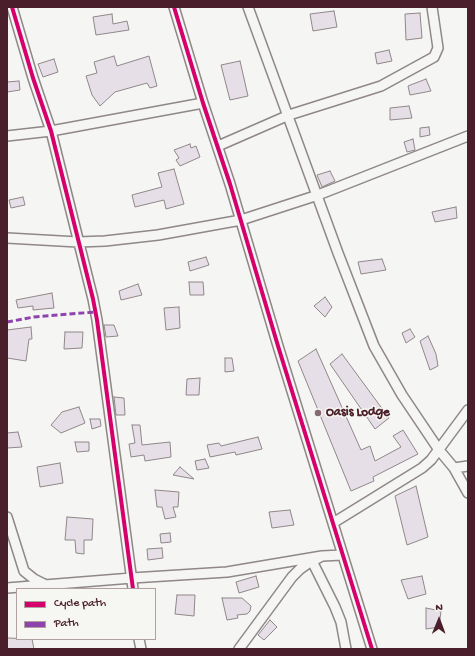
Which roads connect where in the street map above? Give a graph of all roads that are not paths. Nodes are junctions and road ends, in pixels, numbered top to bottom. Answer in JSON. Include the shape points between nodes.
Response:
{"nodes":[{"id":1,"x":12,"y":7,"type":"edge"},
{"id":2,"x":174,"y":7,"type":"edge"},
{"id":3,"x":248,"y":7,"type":"edge"},
{"id":4,"x":432,"y":7,"type":"edge"},
{"id":5,"x":203,"y":103,"type":"junction"},
{"id":6,"x":288,"y":115,"type":"junction"},
{"id":7,"x":51,"y":131,"type":"junction"},
{"id":8,"x":7,"y":136,"type":"edge"},
{"id":9,"x":468,"y":136,"type":"edge"},
{"id":10,"x":218,"y":146,"type":"junction"},
{"id":11,"x":318,"y":195,"type":"junction"},
{"id":12,"x":241,"y":220,"type":"junction"},
{"id":13,"x":7,"y":238,"type":"edge"},
{"id":14,"x":78,"y":242,"type":"junction"},
{"id":15,"x":468,"y":410,"type":"edge"},
{"id":16,"x":438,"y":450,"type":"junction"},
{"id":17,"x":468,"y":466,"type":"edge"},
{"id":18,"x":454,"y":468,"type":"junction"},
{"id":19,"x":468,"y":493,"type":"edge"},
{"id":20,"x":7,"y":517,"type":"edge"},
{"id":21,"x":333,"y":523,"type":"junction"},
{"id":22,"x":342,"y":554,"type":"junction"},
{"id":23,"x":322,"y":556,"type":"junction"},
{"id":24,"x":312,"y":561,"type":"junction"},
{"id":25,"x":132,"y":578,"type":"junction"},
{"id":26,"x":44,"y":584,"type":"junction"},
{"id":27,"x":7,"y":588,"type":"edge"},
{"id":28,"x":133,"y":588,"type":"edge"},
{"id":29,"x":239,"y":649,"type":"edge"},
{"id":30,"x":346,"y":649,"type":"edge"},
{"id":31,"x":372,"y":649,"type":"edge"}],
"edges":[{"from":1,"to":7,"type":"street"},
{"from":2,"to":5,"type":"street"},
{"from":3,"to":6,"type":"street"},
{"from":4,"to":6,"type":"street","via":[[438,48],[434,57],[381,86]]},
{"from":5,"to":7,"type":"street"},
{"from":5,"to":10,"type":"street"},
{"from":6,"to":10,"type":"street"},
{"from":6,"to":11,"type":"street"},
{"from":7,"to":8,"type":"street"},
{"from":7,"to":14,"type":"street"},
{"from":9,"to":11,"type":"street"},
{"from":10,"to":12,"type":"street"},
{"from":11,"to":12,"type":"street"},
{"from":11,"to":16,"type":"street","via":[[374,346]]},
{"from":12,"to":14,"type":"street","via":[[158,235]]},
{"from":12,"to":21,"type":"street"},
{"from":13,"to":14,"type":"street"},
{"from":14,"to":25,"type":"street","via":[[97,320]]},
{"from":15,"to":16,"type":"street"},
{"from":16,"to":18,"type":"street"},
{"from":16,"to":21,"type":"street","via":[[422,468]]},
{"from":17,"to":18,"type":"street"},
{"from":18,"to":19,"type":"street"},
{"from":20,"to":26,"type":"street","via":[[24,571],[34,580]]},
{"from":21,"to":22,"type":"street"},
{"from":22,"to":23,"type":"street"},
{"from":22,"to":31,"type":"street"},
{"from":23,"to":24,"type":"street"},
{"from":23,"to":25,"type":"street","via":[[227,572]]},
{"from":24,"to":29,"type":"street","via":[[292,577]]},
{"from":24,"to":30,"type":"street","via":[[339,617]]},
{"from":25,"to":26,"type":"street"},
{"from":25,"to":28,"type":"street"},
{"from":26,"to":27,"type":"street"}]}
